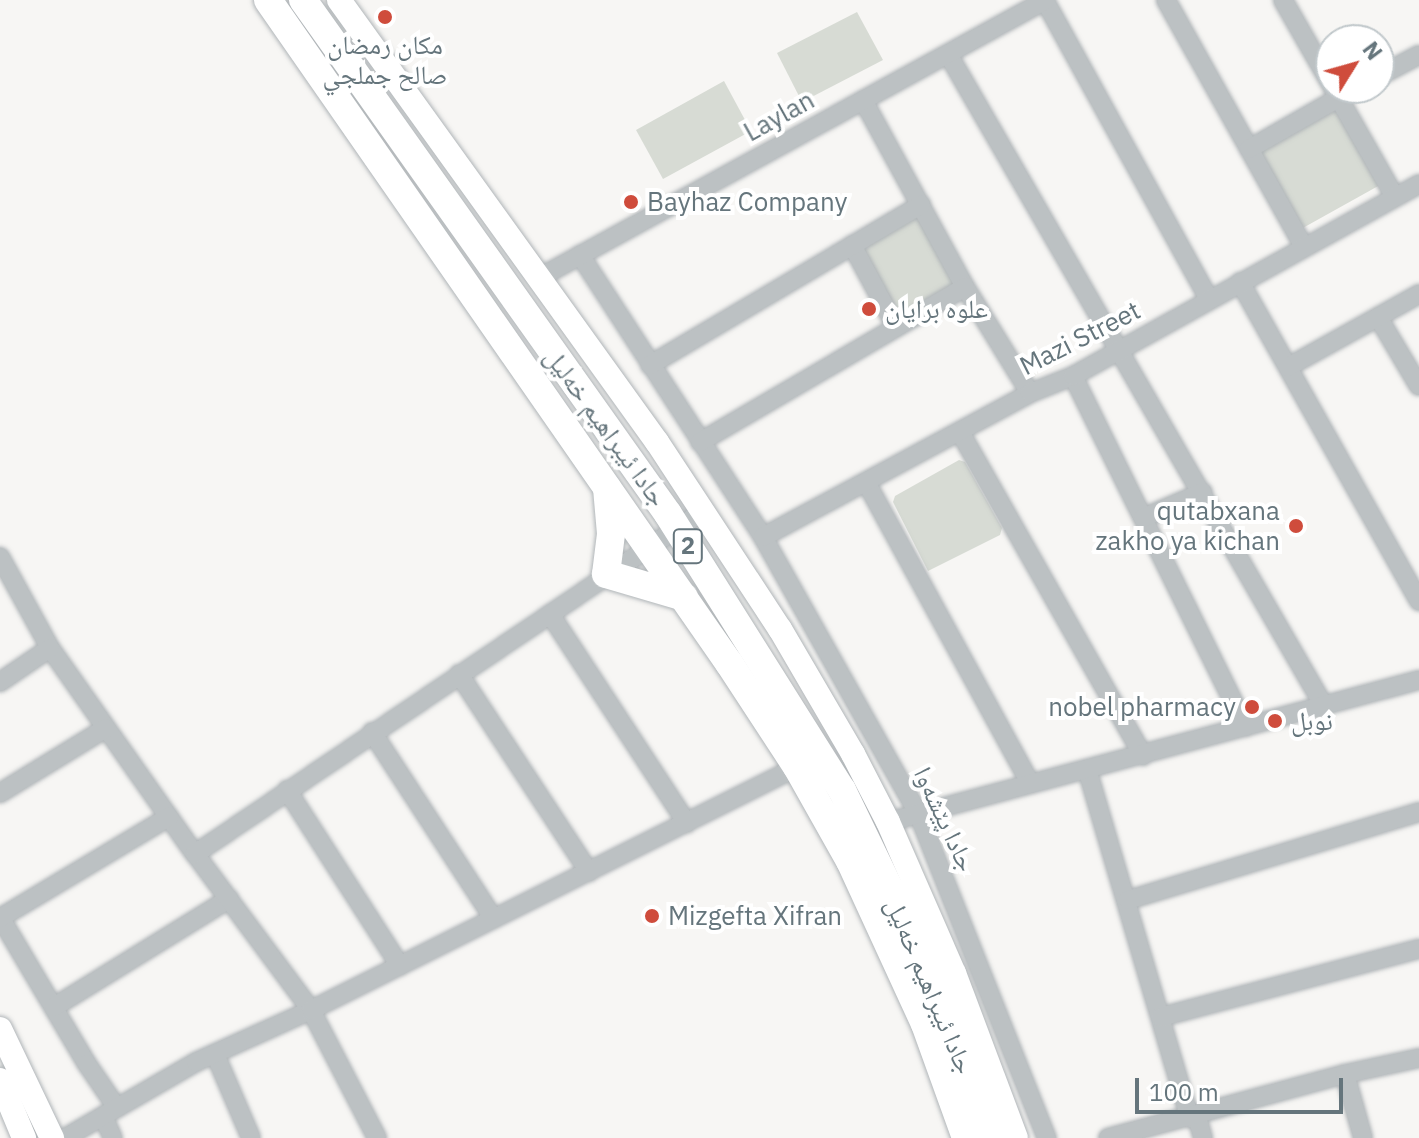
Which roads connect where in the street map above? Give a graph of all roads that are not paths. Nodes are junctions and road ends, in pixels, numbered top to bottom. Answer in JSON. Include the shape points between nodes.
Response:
{"nodes":[{"id":1,"x":268,"y":0,"type":"edge"},
{"id":2,"x":303,"y":0,"type":"edge"},
{"id":3,"x":339,"y":0,"type":"edge"},
{"id":4,"x":1046,"y":0,"type":"edge"},
{"id":5,"x":1166,"y":0,"type":"edge"},
{"id":6,"x":1285,"y":1,"type":"edge"},
{"id":7,"x":948,"y":54,"type":"junction"},
{"id":8,"x":1315,"y":55,"type":"edge"},
{"id":9,"x":1419,"y":55,"type":"edge"},
{"id":10,"x":1395,"y":68,"type":"edge"},
{"id":11,"x":863,"y":100,"type":"junction"},
{"id":12,"x":1315,"y":103,"type":"edge"},
{"id":13,"x":1342,"y":104,"type":"edge"},
{"id":14,"x":1249,"y":149,"type":"junction"},
{"id":15,"x":1419,"y":184,"type":"edge"},
{"id":16,"x":1395,"y":197,"type":"junction"},
{"id":17,"x":921,"y":205,"type":"junction"},
{"id":18,"x":852,"y":245,"type":"junction"},
{"id":19,"x":1304,"y":247,"type":"junction"},
{"id":20,"x":580,"y":255,"type":"junction"},
{"id":21,"x":537,"y":279,"type":"junction"},
{"id":22,"x":1240,"y":282,"type":"junction"},
{"id":23,"x":965,"y":287,"type":"junction"},
{"id":24,"x":1419,"y":294,"type":"edge"},
{"id":25,"x":1209,"y":299,"type":"junction"},
{"id":26,"x":1378,"y":317,"type":"junction"},
{"id":27,"x":896,"y":327,"type":"junction"},
{"id":28,"x":1121,"y":349,"type":"junction"},
{"id":29,"x":650,"y":365,"type":"junction"},
{"id":30,"x":1288,"y":367,"type":"junction"},
{"id":31,"x":1073,"y":376,"type":"junction"},
{"id":32,"x":1419,"y":386,"type":"edge"},
{"id":33,"x":1030,"y":393,"type":"junction"},
{"id":34,"x":960,"y":432,"type":"junction"},
{"id":35,"x":700,"y":442,"type":"junction"},
{"id":36,"x":866,"y":482,"type":"junction"},
{"id":37,"x":607,"y":487,"type":"junction"},
{"id":38,"x":1203,"y":492,"type":"junction"},
{"id":39,"x":703,"y":511,"type":"junction"},
{"id":40,"x":1143,"y":518,"type":"junction"},
{"id":41,"x":676,"y":528,"type":"junction"},
{"id":42,"x":763,"y":537,"type":"junction"},
{"id":43,"x":649,"y":547,"type":"junction"},
{"id":44,"x":0,"y":557,"type":"edge"},
{"id":45,"x":606,"y":574,"type":"junction"},
{"id":46,"x":684,"y":597,"type":"junction"},
{"id":47,"x":1419,"y":601,"type":"edge"},
{"id":48,"x":550,"y":614,"type":"junction"},
{"id":49,"x":50,"y":648,"type":"junction"},
{"id":50,"x":459,"y":674,"type":"junction"},
{"id":51,"x":1419,"y":680,"type":"edge"},
{"id":52,"x":0,"y":682,"type":"edge"},
{"id":53,"x":1324,"y":706,"type":"junction"},
{"id":54,"x":1246,"y":727,"type":"junction"},
{"id":55,"x":106,"y":728,"type":"junction"},
{"id":56,"x":372,"y":732,"type":"junction"},
{"id":57,"x":1143,"y":756,"type":"junction"},
{"id":58,"x":797,"y":767,"type":"junction"},
{"id":59,"x":1087,"y":769,"type":"junction"},
{"id":60,"x":1030,"y":783,"type":"junction"},
{"id":61,"x":287,"y":790,"type":"junction"},
{"id":62,"x":0,"y":793,"type":"edge"},
{"id":63,"x":1419,"y":812,"type":"edge"},
{"id":64,"x":918,"y":813,"type":"junction"},
{"id":65,"x":169,"y":817,"type":"junction"},
{"id":66,"x":888,"y":822,"type":"junction"},
{"id":67,"x":687,"y":823,"type":"junction"},
{"id":68,"x":195,"y":854,"type":"junction"},
{"id":69,"x":589,"y":872,"type":"junction"},
{"id":70,"x":229,"y":899,"type":"junction"},
{"id":71,"x":1128,"y":900,"type":"junction"},
{"id":72,"x":0,"y":918,"type":"edge"},
{"id":73,"x":494,"y":919,"type":"junction"},
{"id":74,"x":1419,"y":949,"type":"edge"},
{"id":75,"x":400,"y":966,"type":"junction"},
{"id":76,"x":54,"y":1007,"type":"junction"},
{"id":77,"x":311,"y":1010,"type":"junction"},
{"id":78,"x":1161,"y":1017,"type":"junction"},
{"id":79,"x":0,"y":1029,"type":"edge"},
{"id":80,"x":215,"y":1054,"type":"junction"},
{"id":81,"x":1419,"y":1058,"type":"edge"},
{"id":82,"x":1345,"y":1074,"type":"junction"},
{"id":83,"x":0,"y":1080,"type":"edge"},
{"id":84,"x":110,"y":1112,"type":"junction"},
{"id":85,"x":1193,"y":1117,"type":"junction"},
{"id":86,"x":14,"y":1128,"type":"edge"},
{"id":87,"x":52,"y":1138,"type":"edge"},
{"id":88,"x":65,"y":1138,"type":"edge"},
{"id":89,"x":113,"y":1138,"type":"edge"},
{"id":90,"x":251,"y":1138,"type":"edge"},
{"id":91,"x":377,"y":1138,"type":"edge"},
{"id":92,"x":966,"y":1138,"type":"edge"},
{"id":93,"x":991,"y":1138,"type":"edge"},
{"id":94,"x":1016,"y":1138,"type":"edge"},
{"id":95,"x":1047,"y":1138,"type":"edge"},
{"id":96,"x":1108,"y":1138,"type":"edge"},
{"id":97,"x":1203,"y":1138,"type":"edge"},
{"id":98,"x":1363,"y":1138,"type":"edge"}],
"edges":[{"from":1,"to":37,"type":"highway","name":"جادا ئیبراهیم خەلیل","number":"2"},
{"from":2,"to":41,"type":"highway","name":"جادا ئیبراهیم خەلیل","number":"2"},
{"from":3,"to":21,"type":"main road","name":"جادا ئیبراهیم خەلیل"},
{"from":4,"to":7,"type":"street","name":"Laylan"},
{"from":4,"to":25,"type":"street"},
{"from":5,"to":14,"type":"street"},
{"from":6,"to":8,"type":"street"},
{"from":7,"to":11,"type":"street","name":"Laylan"},
{"from":7,"to":28,"type":"street"},
{"from":9,"to":10,"type":"street"},
{"from":11,"to":17,"type":"street"},
{"from":11,"to":20,"type":"street","name":"Laylan"},
{"from":12,"to":14,"type":"street"},
{"from":13,"to":16,"type":"street"},
{"from":14,"to":19,"type":"street"},
{"from":15,"to":16,"type":"street","name":"Mazi Street"},
{"from":16,"to":19,"type":"street","name":"Mazi Street"},
{"from":17,"to":18,"type":"street"},
{"from":17,"to":23,"type":"street"},
{"from":18,"to":27,"type":"street"},
{"from":18,"to":29,"type":"street"},
{"from":19,"to":22,"type":"street","name":"Mazi Street"},
{"from":20,"to":21,"type":"street","name":"Laylan"},
{"from":20,"to":29,"type":"street","name":"جادا پێشەوا"},
{"from":21,"to":39,"type":"main road","name":"جادا ئیبراهیم خەلیل"},
{"from":22,"to":25,"type":"street","name":"Mazi Street"},
{"from":22,"to":30,"type":"street"},
{"from":23,"to":27,"type":"street"},
{"from":23,"to":33,"type":"street"},
{"from":24,"to":26,"type":"street"},
{"from":25,"to":28,"type":"street","name":"Mazi Street"},
{"from":26,"to":30,"type":"street"},
{"from":26,"to":32,"type":"street"},
{"from":27,"to":35,"type":"street"},
{"from":28,"to":31,"type":"street","name":"Mazi Street"},
{"from":28,"to":38,"type":"street"},
{"from":29,"to":35,"type":"street","name":"جادا پێشەوا"},
{"from":30,"to":47,"type":"street"},
{"from":31,"to":33,"type":"street","name":"Mazi Street"},
{"from":31,"to":40,"type":"street"},
{"from":33,"to":34,"type":"street","name":"Mazi Street"},
{"from":34,"to":36,"type":"street","name":"Mazi Street"},
{"from":34,"to":57,"type":"street"},
{"from":35,"to":42,"type":"street","name":"جادا پێشەوا"},
{"from":36,"to":42,"type":"street","name":"Mazi Street"},
{"from":36,"to":60,"type":"street"},
{"from":37,"to":43,"type":"highway","name":"جادا ئیبراهیم خەلیل","number":"2"},
{"from":37,"to":45,"type":"highway","via":[[611,534]]},
{"from":38,"to":40,"type":"street"},
{"from":38,"to":53,"type":"street"},
{"from":39,"to":41,"type":"street"},
{"from":39,"to":66,"type":"main road","name":"جادا ئیبراهیم خەلیل","via":[[780,629]]},
{"from":40,"to":54,"type":"street"},
{"from":41,"to":43,"type":"street"},
{"from":41,"to":93,"type":"highway","name":"جادا ئیبراهیم خەلیل","number":"2","via":[[842,790],[929,977]]},
{"from":42,"to":64,"type":"street","name":"جادا پێشەوا"},
{"from":43,"to":45,"type":"street"},
{"from":43,"to":46,"type":"highway","name":"جادا ئیبراهیم خەلیل","number":"2"},
{"from":44,"to":49,"type":"street"},
{"from":45,"to":46,"type":"highway"},
{"from":45,"to":48,"type":"street"},
{"from":46,"to":58,"type":"highway","name":"جادا ئیبراهیم خەلیل","number":"2"},
{"from":48,"to":50,"type":"street"},
{"from":48,"to":67,"type":"street"},
{"from":49,"to":52,"type":"street"},
{"from":49,"to":55,"type":"street"},
{"from":50,"to":56,"type":"street"},
{"from":50,"to":69,"type":"street"},
{"from":51,"to":53,"type":"street"},
{"from":53,"to":54,"type":"street"},
{"from":54,"to":57,"type":"street"},
{"from":55,"to":62,"type":"street"},
{"from":55,"to":65,"type":"street"},
{"from":56,"to":61,"type":"street"},
{"from":56,"to":73,"type":"street"},
{"from":57,"to":59,"type":"street"},
{"from":58,"to":67,"type":"street"},
{"from":58,"to":92,"type":"highway","name":"جادا ئیبراهیم خەلیل","number":"2","via":[[850,861],[925,1024]]},
{"from":59,"to":60,"type":"street"},
{"from":59,"to":71,"type":"street"},
{"from":60,"to":64,"type":"street"},
{"from":61,"to":68,"type":"street"},
{"from":61,"to":75,"type":"street"},
{"from":63,"to":71,"type":"street"},
{"from":64,"to":66,"type":"street"},
{"from":64,"to":95,"type":"street","name":"جادا پێشەوا"},
{"from":65,"to":68,"type":"street"},
{"from":65,"to":72,"type":"street"},
{"from":66,"to":94,"type":"main road","name":"جادا ئیبراهیم خەلیل"},
{"from":67,"to":69,"type":"street"},
{"from":68,"to":70,"type":"street"},
{"from":69,"to":73,"type":"street"},
{"from":70,"to":76,"type":"street"},
{"from":70,"to":77,"type":"street"},
{"from":71,"to":78,"type":"street"},
{"from":72,"to":76,"type":"street"},
{"from":73,"to":75,"type":"street"},
{"from":74,"to":78,"type":"street"},
{"from":75,"to":77,"type":"street"},
{"from":76,"to":84,"type":"street"},
{"from":77,"to":80,"type":"street"},
{"from":77,"to":91,"type":"street"},
{"from":78,"to":85,"type":"street"},
{"from":79,"to":87,"type":"main road"},
{"from":80,"to":84,"type":"street"},
{"from":80,"to":90,"type":"street"},
{"from":81,"to":82,"type":"street"},
{"from":82,"to":85,"type":"street"},
{"from":82,"to":98,"type":"street"},
{"from":83,"to":86,"type":"main road"},
{"from":84,"to":88,"type":"street"},
{"from":84,"to":89,"type":"street"},
{"from":85,"to":96,"type":"street"},
{"from":85,"to":97,"type":"street"}]}
